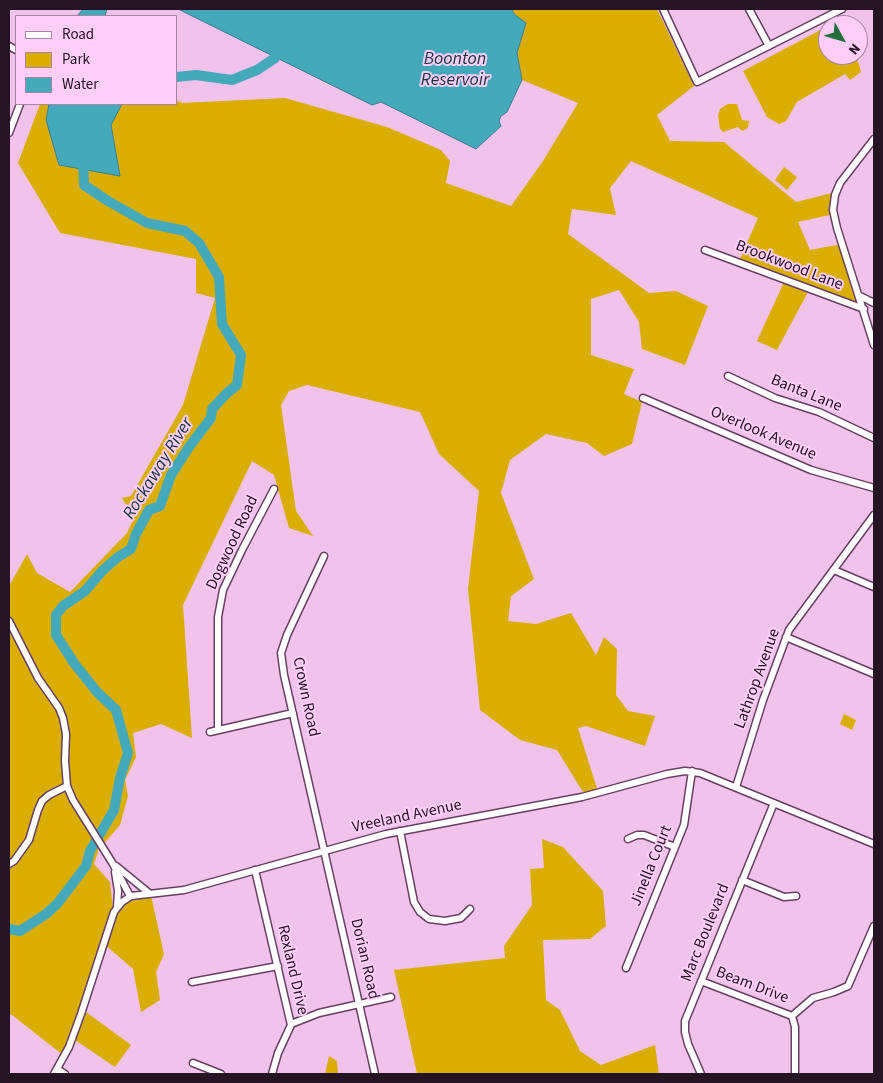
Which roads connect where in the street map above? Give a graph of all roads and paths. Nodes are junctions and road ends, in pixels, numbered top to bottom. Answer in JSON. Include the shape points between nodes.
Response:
{"nodes":[{"id":1,"x":664,"y":9,"type":"edge"},
{"id":2,"x":749,"y":9,"type":"edge"},
{"id":3,"x":838,"y":10,"type":"edge"},
{"id":4,"x":768,"y":46,"type":"junction"},
{"id":5,"x":20,"y":105,"type":"edge"},
{"id":6,"x":9,"y":134,"type":"edge"},
{"id":7,"x":874,"y":139,"type":"edge"},
{"id":8,"x":705,"y":250,"type":"dead end"},
{"id":9,"x":860,"y":296,"type":"junction"},
{"id":10,"x":874,"y":303,"type":"edge"},
{"id":11,"x":864,"y":309,"type":"junction"},
{"id":12,"x":874,"y":345,"type":"edge"},
{"id":13,"x":728,"y":376,"type":"dead end"},
{"id":14,"x":643,"y":398,"type":"dead end"},
{"id":15,"x":874,"y":438,"type":"edge"},
{"id":16,"x":874,"y":488,"type":"edge"},
{"id":17,"x":274,"y":489,"type":"dead end"},
{"id":18,"x":874,"y":515,"type":"edge"},
{"id":19,"x":324,"y":556,"type":"dead end"},
{"id":20,"x":834,"y":570,"type":"junction"},
{"id":21,"x":874,"y":587,"type":"edge"},
{"id":22,"x":9,"y":621,"type":"edge"},
{"id":23,"x":786,"y":637,"type":"junction"},
{"id":24,"x":874,"y":674,"type":"edge"},
{"id":25,"x":293,"y":713,"type":"junction"},
{"id":26,"x":218,"y":730,"type":"junction"},
{"id":27,"x":210,"y":732,"type":"dead end"},
{"id":28,"x":692,"y":772,"type":"junction"},
{"id":29,"x":67,"y":786,"type":"junction"},
{"id":30,"x":736,"y":787,"type":"junction"},
{"id":31,"x":774,"y":803,"type":"junction"},
{"id":32,"x":400,"y":831,"type":"junction"},
{"id":33,"x":628,"y":839,"type":"dead end"},
{"id":34,"x":874,"y":844,"type":"edge"},
{"id":35,"x":675,"y":847,"type":"junction"},
{"id":36,"x":325,"y":850,"type":"junction"},
{"id":37,"x":9,"y":864,"type":"edge"},
{"id":38,"x":113,"y":864,"type":"junction"},
{"id":39,"x":255,"y":870,"type":"junction"},
{"id":40,"x":742,"y":880,"type":"junction"},
{"id":41,"x":149,"y":893,"type":"junction"},
{"id":42,"x":130,"y":896,"type":"junction"},
{"id":43,"x":796,"y":896,"type":"dead end"},
{"id":44,"x":116,"y":909,"type":"junction"},
{"id":45,"x":470,"y":909,"type":"dead end"},
{"id":46,"x":874,"y":926,"type":"edge"},
{"id":47,"x":278,"y":966,"type":"junction"},
{"id":48,"x":626,"y":968,"type":"dead end"},
{"id":49,"x":701,"y":981,"type":"junction"},
{"id":50,"x":192,"y":982,"type":"dead end"},
{"id":51,"x":391,"y":997,"type":"dead end"},
{"id":52,"x":360,"y":1004,"type":"junction"},
{"id":53,"x":792,"y":1016,"type":"junction"},
{"id":54,"x":291,"y":1024,"type":"junction"},
{"id":55,"x":193,"y":1063,"type":"dead end"},
{"id":56,"x":55,"y":1072,"type":"edge"},
{"id":57,"x":65,"y":1074,"type":"edge"},
{"id":58,"x":221,"y":1074,"type":"edge"},
{"id":59,"x":272,"y":1074,"type":"edge"},
{"id":60,"x":375,"y":1074,"type":"edge"},
{"id":61,"x":701,"y":1074,"type":"edge"},
{"id":62,"x":795,"y":1074,"type":"edge"}],
"edges":[{"from":1,"to":4,"type":"street","via":[[697,82]]},
{"from":2,"to":4,"type":"street"},
{"from":3,"to":4,"type":"street"},
{"from":5,"to":6,"type":"street"},
{"from":7,"to":9,"type":"street","via":[[844,178],[834,202],[837,228]]},
{"from":8,"to":11,"type":"street","name":"Brookwood Lane"},
{"from":9,"to":10,"type":"street"},
{"from":9,"to":11,"type":"street"},
{"from":11,"to":12,"type":"street"},
{"from":13,"to":15,"type":"street","name":"Banta Lane"},
{"from":14,"to":16,"type":"street","name":"Overlook Avenue","via":[[811,470]]},
{"from":17,"to":26,"type":"street","name":"Dogwood Road","via":[[223,590],[218,617]]},
{"from":18,"to":20,"type":"street","name":"Lathrop Avenue"},
{"from":19,"to":25,"type":"street","name":"Crown Road","via":[[281,653]]},
{"from":20,"to":21,"type":"street"},
{"from":20,"to":23,"type":"street","name":"Lathrop Avenue"},
{"from":22,"to":29,"type":"street","via":[[63,718]]},
{"from":23,"to":24,"type":"street"},
{"from":23,"to":30,"type":"street","name":"Lathrop Avenue"},
{"from":25,"to":26,"type":"street"},
{"from":25,"to":36,"type":"street","name":"Crown Road"},
{"from":26,"to":27,"type":"street"},
{"from":28,"to":30,"type":"street","name":"Vreeland Avenue"},
{"from":28,"to":32,"type":"street","name":"Vreeland Avenue","via":[[667,774],[582,797]]},
{"from":28,"to":35,"type":"street","name":"Jinella Court","via":[[687,813]]},
{"from":29,"to":37,"type":"street","via":[[42,801],[29,840]]},
{"from":29,"to":38,"type":"street"},
{"from":30,"to":31,"type":"street","name":"Vreeland Avenue"},
{"from":31,"to":34,"type":"street","name":"Vreeland Avenue"},
{"from":31,"to":40,"type":"street","name":"Marc Boulevard"},
{"from":32,"to":36,"type":"street","name":"Vreeland Avenue"},
{"from":32,"to":45,"type":"street","via":[[414,902],[420,912],[433,920],[445,921],[461,918]]},
{"from":33,"to":35,"type":"street","via":[[644,835]]},
{"from":35,"to":48,"type":"street","name":"Jinella Court"},
{"from":36,"to":39,"type":"street","name":"Vreeland Avenue"},
{"from":36,"to":52,"type":"street","name":"Dorian Road"},
{"from":38,"to":41,"type":"street"},
{"from":38,"to":42,"type":"street"},
{"from":38,"to":44,"type":"street","via":[[118,890]]},
{"from":39,"to":41,"type":"street","name":"Vreeland Avenue","via":[[184,890]]},
{"from":39,"to":47,"type":"street","name":"Rexland Drive"},
{"from":40,"to":43,"type":"street","via":[[784,896]]},
{"from":40,"to":49,"type":"street","name":"Marc Boulevard"},
{"from":41,"to":42,"type":"street","name":"Vreeland Avenue"},
{"from":42,"to":44,"type":"street"},
{"from":44,"to":56,"type":"street","via":[[82,1014],[69,1048]]},
{"from":46,"to":53,"type":"street","via":[[848,986],[813,998]]},
{"from":47,"to":50,"type":"street"},
{"from":47,"to":54,"type":"street","name":"Rexland Drive"},
{"from":49,"to":53,"type":"street","name":"Beam Drive"},
{"from":49,"to":61,"type":"street","name":"Marc Boulevard","via":[[684,1025]]},
{"from":51,"to":52,"type":"street"},
{"from":52,"to":54,"type":"street"},
{"from":52,"to":60,"type":"street","name":"Dorian Road"},
{"from":53,"to":62,"type":"street"},
{"from":54,"to":59,"type":"street","name":"Rexland Drive"},
{"from":55,"to":58,"type":"street"},
{"from":56,"to":57,"type":"street"}]}
